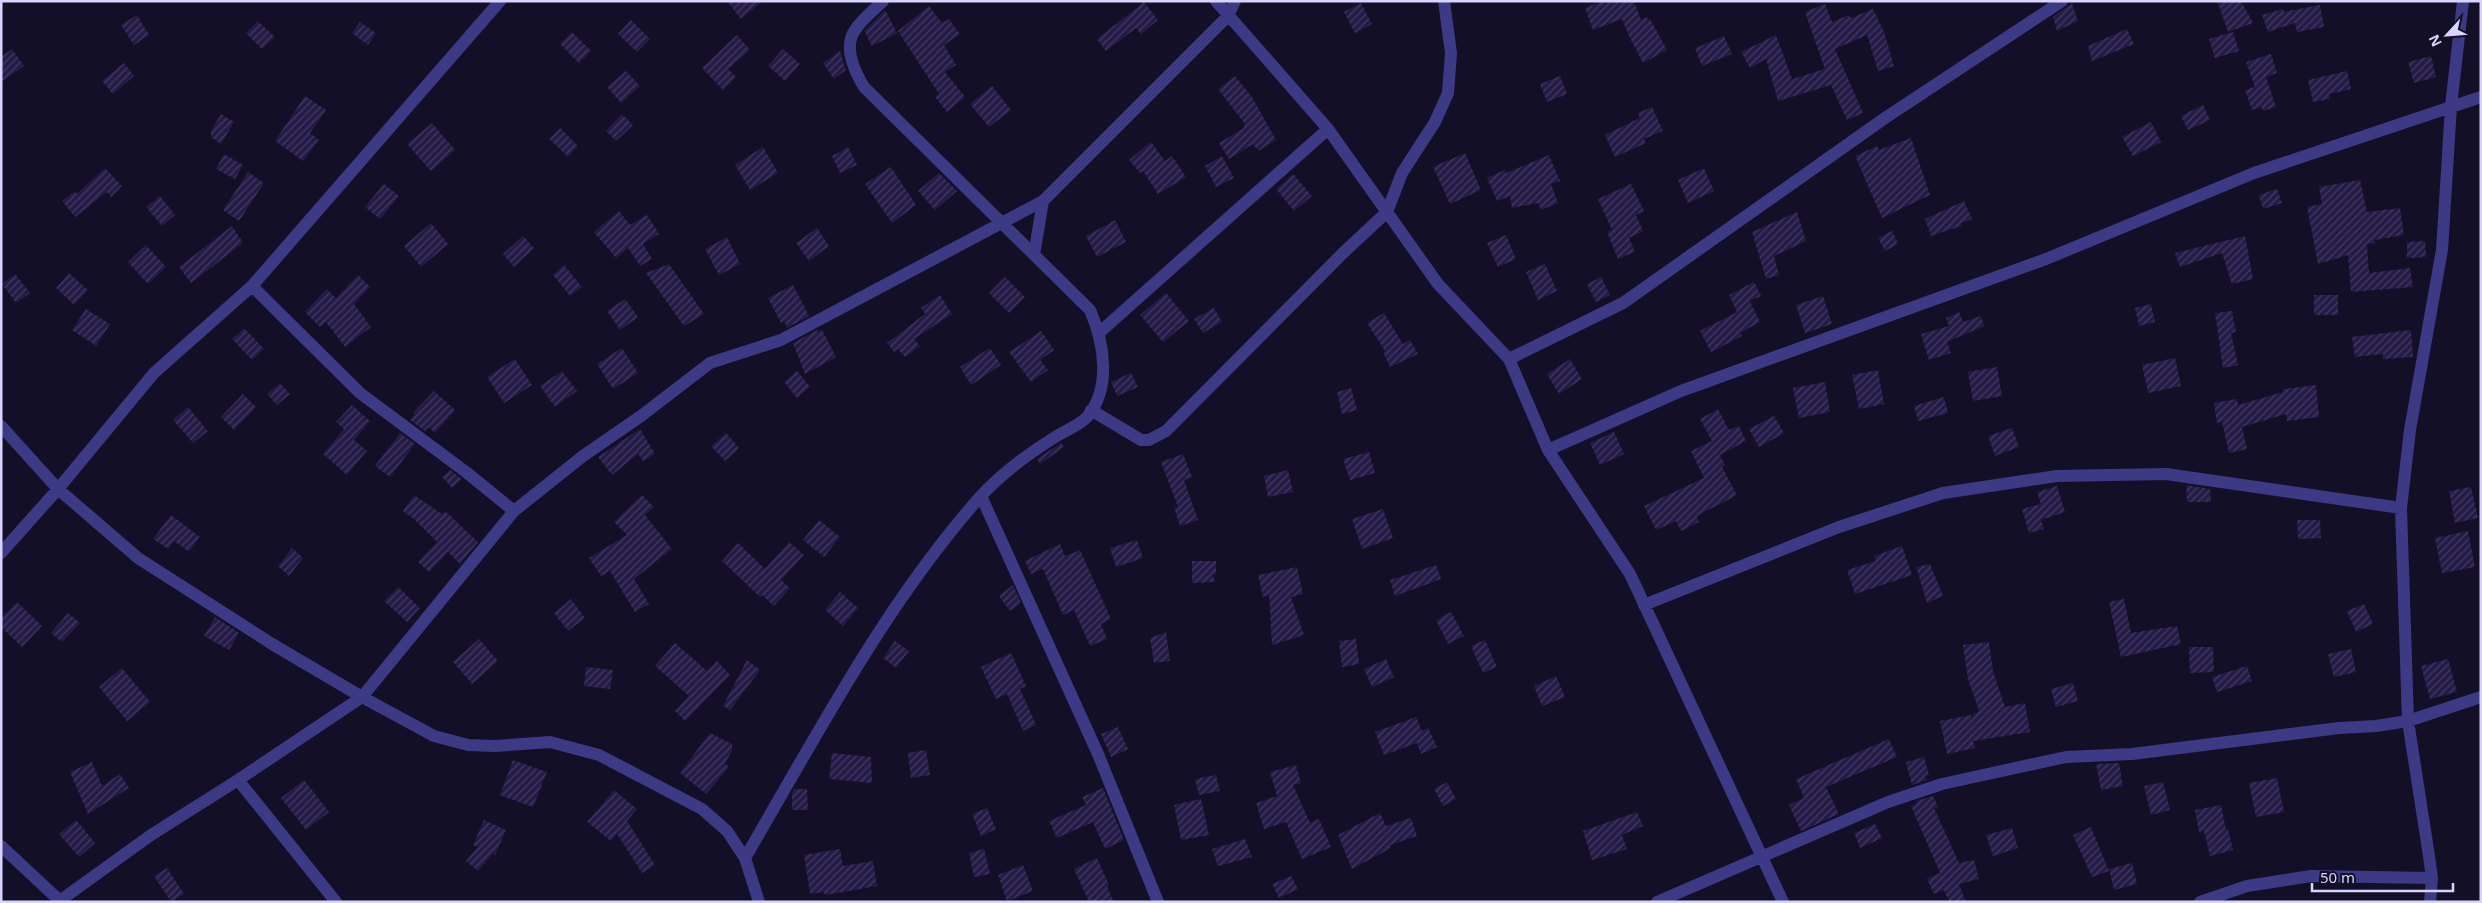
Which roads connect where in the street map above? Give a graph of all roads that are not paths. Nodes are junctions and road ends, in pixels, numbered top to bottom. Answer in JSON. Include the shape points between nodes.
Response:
{"nodes":[{"id":1,"x":500,"y":1,"type":"edge"},
{"id":2,"x":883,"y":1,"type":"edge"},
{"id":3,"x":1216,"y":1,"type":"edge"},
{"id":4,"x":1235,"y":1,"type":"edge"},
{"id":5,"x":1444,"y":1,"type":"edge"},
{"id":6,"x":2062,"y":1,"type":"edge"},
{"id":7,"x":2463,"y":1,"type":"edge"},
{"id":8,"x":1228,"y":16,"type":"junction"},
{"id":9,"x":2481,"y":96,"type":"edge"},
{"id":10,"x":2451,"y":106,"type":"junction"},
{"id":11,"x":1328,"y":129,"type":"junction"},
{"id":12,"x":1043,"y":201,"type":"junction"},
{"id":13,"x":1387,"y":212,"type":"junction"},
{"id":14,"x":1000,"y":223,"type":"junction"},
{"id":15,"x":1034,"y":255,"type":"junction"},
{"id":16,"x":252,"y":286,"type":"junction"},
{"id":17,"x":1100,"y":332,"type":"junction"},
{"id":18,"x":1509,"y":359,"type":"junction"},
{"id":19,"x":1091,"y":410,"type":"junction"},
{"id":20,"x":1,"y":426,"type":"edge"},
{"id":21,"x":1548,"y":450,"type":"junction"},
{"id":22,"x":58,"y":489,"type":"junction"},
{"id":23,"x":981,"y":496,"type":"junction"},
{"id":24,"x":2402,"y":508,"type":"junction"},
{"id":25,"x":514,"y":511,"type":"junction"},
{"id":26,"x":1,"y":553,"type":"edge"},
{"id":27,"x":1644,"y":605,"type":"junction"},
{"id":28,"x":362,"y":697,"type":"junction"},
{"id":29,"x":2481,"y":697,"type":"edge"},
{"id":30,"x":2408,"y":721,"type":"junction"},
{"id":31,"x":238,"y":780,"type":"junction"},
{"id":32,"x":1,"y":846,"type":"edge"},
{"id":33,"x":1761,"y":857,"type":"junction"},
{"id":34,"x":745,"y":858,"type":"junction"},
{"id":35,"x":2432,"y":878,"type":"junction"},
{"id":36,"x":60,"y":901,"type":"edge"},
{"id":37,"x":336,"y":902,"type":"edge"},
{"id":38,"x":759,"y":902,"type":"edge"},
{"id":39,"x":1158,"y":902,"type":"edge"},
{"id":40,"x":1657,"y":902,"type":"edge"},
{"id":41,"x":1783,"y":902,"type":"edge"},
{"id":42,"x":2200,"y":902,"type":"edge"},
{"id":43,"x":2430,"y":902,"type":"edge"}],
"edges":[{"from":1,"to":16,"type":"street"},
{"from":2,"to":14,"type":"street","via":[[851,38],[855,71],[864,87]]},
{"from":3,"to":8,"type":"street"},
{"from":4,"to":8,"type":"street"},
{"from":5,"to":13,"type":"street","via":[[1451,53],[1448,93],[1435,122],[1402,173]]},
{"from":6,"to":18,"type":"street","via":[[1884,118],[1622,303]]},
{"from":7,"to":10,"type":"street"},
{"from":8,"to":11,"type":"street"},
{"from":8,"to":12,"type":"street"},
{"from":9,"to":10,"type":"street"},
{"from":10,"to":21,"type":"street","via":[[2254,173],[2046,259],[1681,391]]},
{"from":10,"to":24,"type":"street","via":[[2442,250],[2410,430]]},
{"from":11,"to":13,"type":"street"},
{"from":11,"to":17,"type":"street"},
{"from":12,"to":14,"type":"street"},
{"from":12,"to":15,"type":"street"},
{"from":13,"to":18,"type":"street","via":[[1438,284]]},
{"from":13,"to":19,"type":"street","via":[[1157,438],[1141,440]]},
{"from":14,"to":15,"type":"street"},
{"from":14,"to":25,"type":"street","via":[[781,340],[710,363]]},
{"from":15,"to":17,"type":"street","via":[[1090,310]]},
{"from":16,"to":22,"type":"street","via":[[154,373]]},
{"from":16,"to":25,"type":"street","via":[[360,393]]},
{"from":17,"to":19,"type":"street","via":[[1101,392]]},
{"from":18,"to":21,"type":"street"},
{"from":19,"to":23,"type":"street","via":[[1087,418],[1011,467]]},
{"from":20,"to":22,"type":"street"},
{"from":21,"to":27,"type":"street","via":[[1630,574]]},
{"from":22,"to":26,"type":"street"},
{"from":22,"to":28,"type":"street","via":[[138,558]]},
{"from":23,"to":34,"type":"street","via":[[942,541],[871,642]]},
{"from":23,"to":39,"type":"street","via":[[1098,754]]},
{"from":24,"to":27,"type":"street","via":[[2166,474],[2057,476],[1943,493],[1839,526]]},
{"from":24,"to":30,"type":"street"},
{"from":25,"to":28,"type":"street"},
{"from":27,"to":33,"type":"street"},
{"from":28,"to":31,"type":"street"},
{"from":28,"to":34,"type":"street","via":[[434,736],[468,745],[550,742],[599,755],[702,809],[727,832]]},
{"from":29,"to":30,"type":"street"},
{"from":30,"to":33,"type":"street","via":[[2132,754],[2066,757],[1942,784],[1888,802]]},
{"from":30,"to":35,"type":"street"},
{"from":31,"to":36,"type":"street","via":[[150,835]]},
{"from":31,"to":37,"type":"street"},
{"from":32,"to":36,"type":"street"},
{"from":33,"to":40,"type":"street"},
{"from":33,"to":41,"type":"street"},
{"from":34,"to":38,"type":"street"},
{"from":35,"to":42,"type":"street","via":[[2311,876],[2247,886]]},
{"from":35,"to":43,"type":"street"}]}
